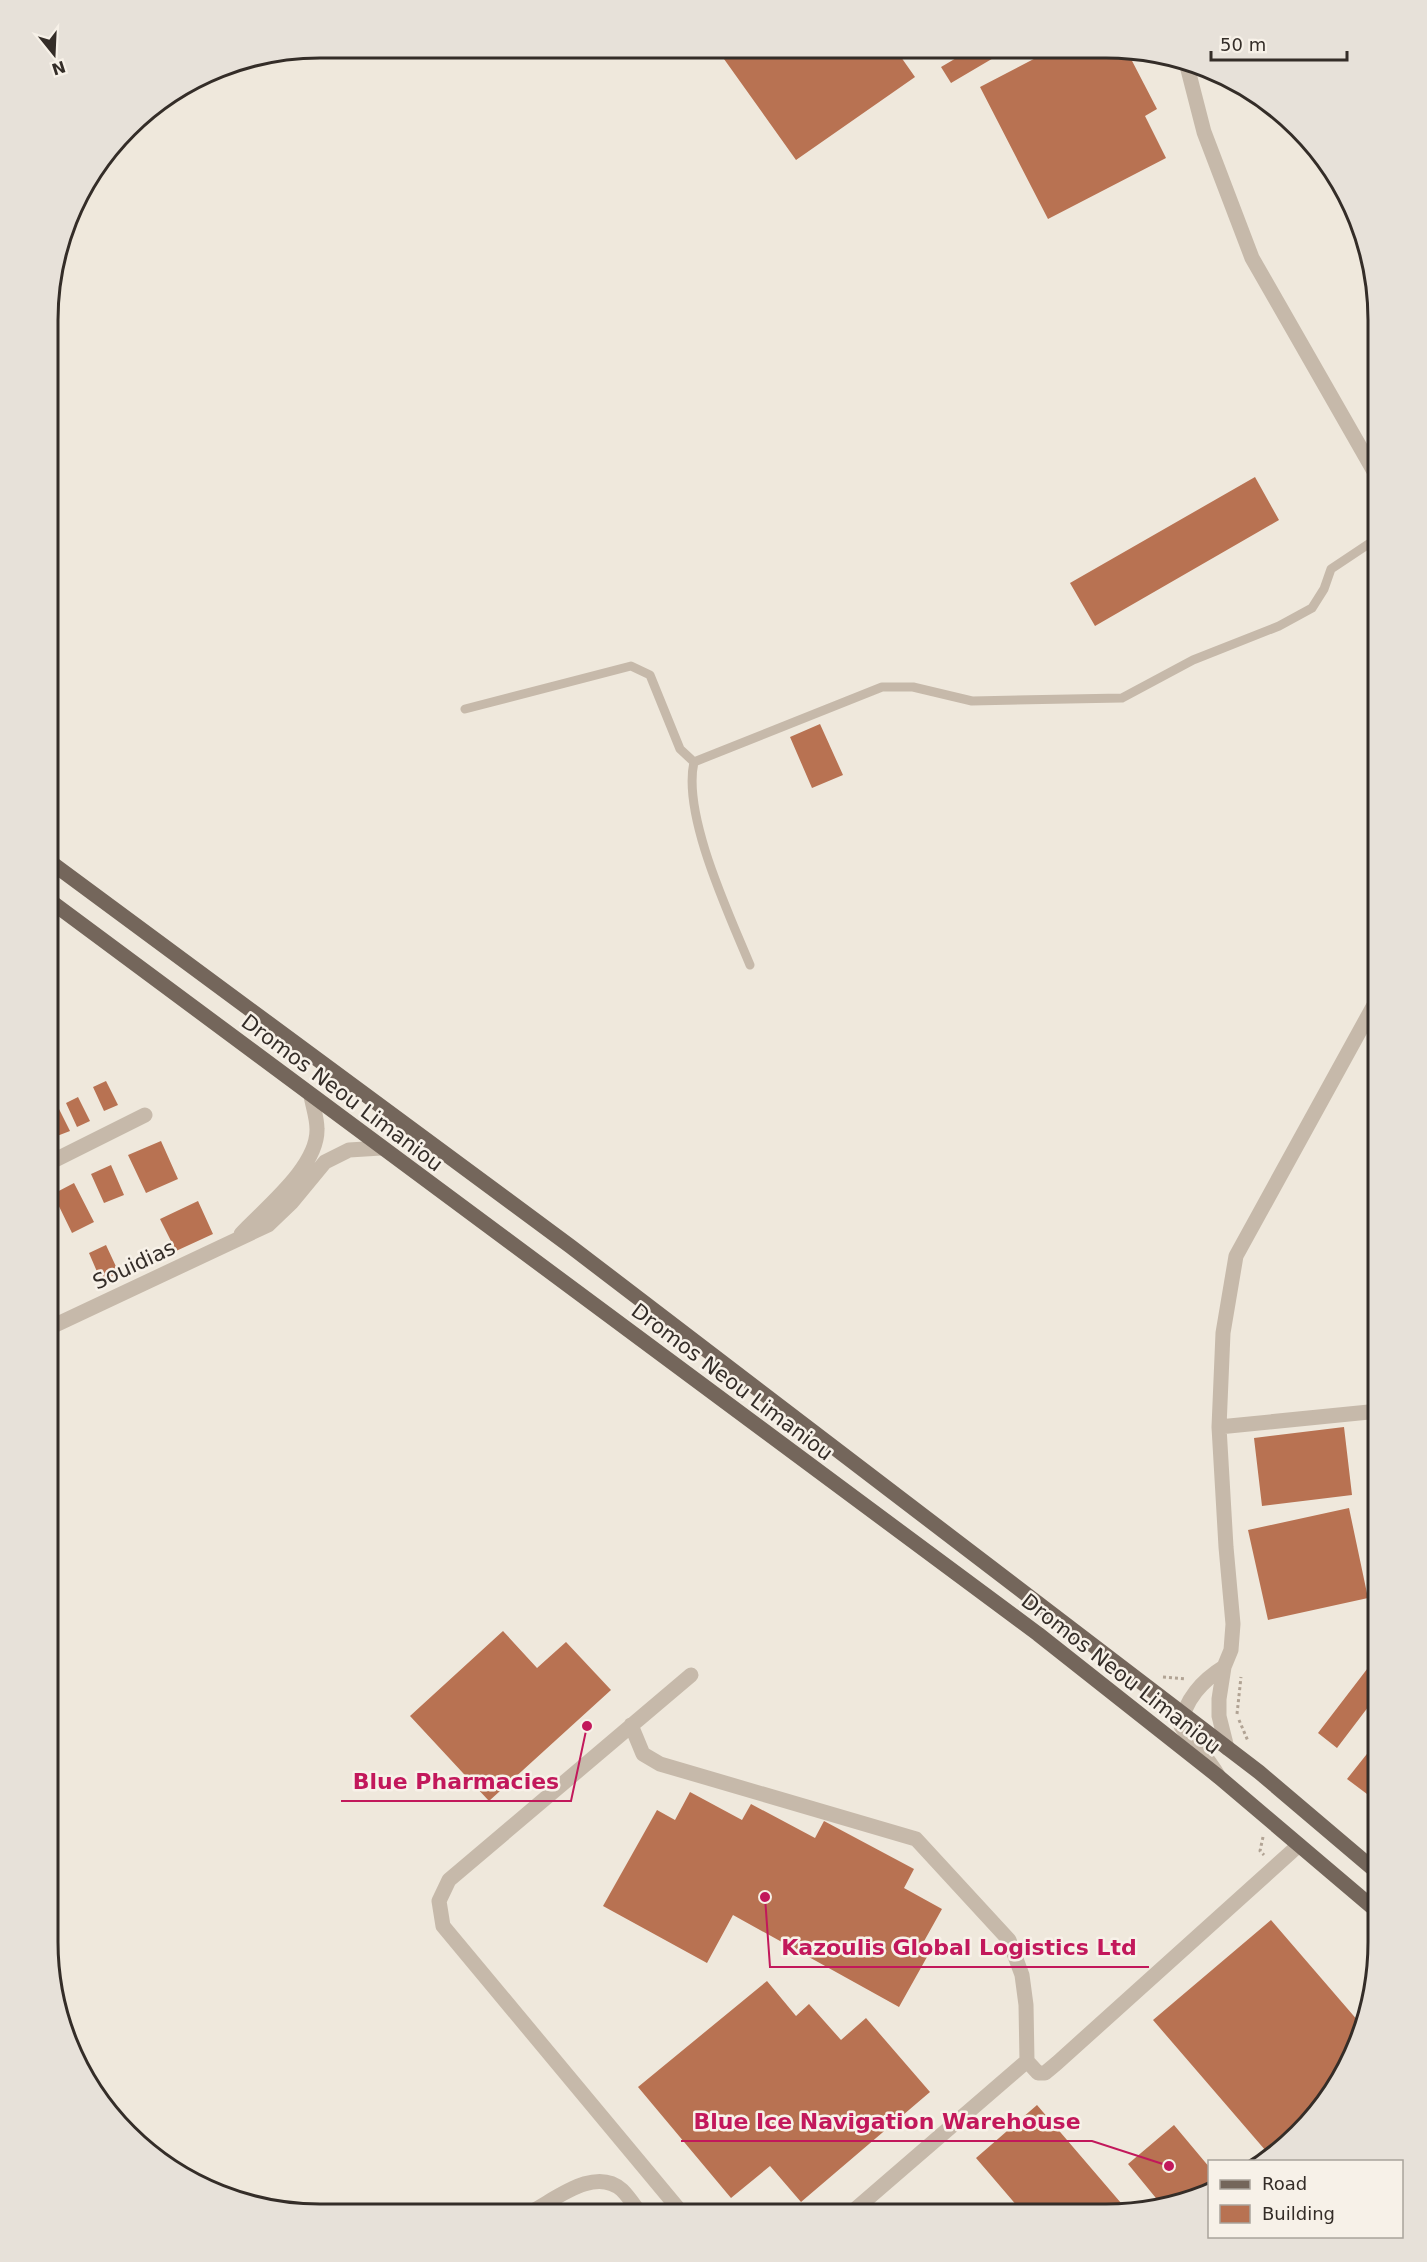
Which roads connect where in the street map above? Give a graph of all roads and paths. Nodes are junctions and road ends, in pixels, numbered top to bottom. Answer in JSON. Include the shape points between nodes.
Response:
{"nodes":[{"id":1,"x":1188,"y":71,"type":"edge"},
{"id":2,"x":1369,"y":463,"type":"edge"},
{"id":3,"x":1369,"y":544,"type":"edge"},
{"id":4,"x":465,"y":709,"type":"dead end"},
{"id":5,"x":694,"y":762,"type":"junction"},
{"id":6,"x":58,"y":867,"type":"edge"},
{"id":7,"x":58,"y":906,"type":"edge"},
{"id":8,"x":750,"y":965,"type":"dead end"},
{"id":9,"x":1369,"y":1014,"type":"edge"},
{"id":10,"x":311,"y":1096,"type":"junction"},
{"id":11,"x":145,"y":1115,"type":"dead end"},
{"id":12,"x":381,"y":1148,"type":"junction"},
{"id":13,"x":58,"y":1158,"type":"edge"},
{"id":14,"x":237,"y":1239,"type":"junction"},
{"id":15,"x":58,"y":1324,"type":"edge"},
{"id":16,"x":1369,"y":1412,"type":"edge"},
{"id":17,"x":1219,"y":1427,"type":"junction"},
{"id":18,"x":1224,"y":1667,"type":"junction"},
{"id":19,"x":691,"y":1675,"type":"dead end"},
{"id":20,"x":1241,"y":1677,"type":"dead end"},
{"id":21,"x":1182,"y":1713,"type":"junction"},
{"id":22,"x":631,"y":1725,"type":"junction"},
{"id":23,"x":1227,"y":1748,"type":"junction"},
{"id":24,"x":1257,"y":1749,"type":"dead end"},
{"id":25,"x":1219,"y":1777,"type":"junction"},
{"id":26,"x":1299,"y":1845,"type":"junction"},
{"id":27,"x":1369,"y":1866,"type":"edge"},
{"id":28,"x":1369,"y":1904,"type":"edge"},
{"id":29,"x":1028,"y":2061,"type":"junction"},
{"id":30,"x":545,"y":2204,"type":"edge"},
{"id":31,"x":633,"y":2204,"type":"edge"},
{"id":32,"x":675,"y":2204,"type":"edge"},
{"id":33,"x":861,"y":2204,"type":"edge"}],
"edges":[{"from":1,"to":2,"type":"street","via":[[1204,132],[1252,258]]},
{"from":3,"to":5,"type":"lane","via":[[1332,569],[1312,608],[1279,626],[1193,660],[1122,698],[972,701],[913,687],[882,687]]},
{"from":4,"to":5,"type":"lane","via":[[631,666],[650,675],[680,749]]},
{"from":5,"to":8,"type":"lane","via":[[692,797]]},
{"from":6,"to":21,"type":"main road","name":"Dromos Neou Limaniou","via":[[561,1239]]},
{"from":7,"to":10,"type":"main road","name":"Dromos Neou Limaniou"},
{"from":9,"to":17,"type":"street","via":[[1236,1256],[1223,1333]]},
{"from":10,"to":12,"type":"main road","name":"Dromos Neou Limaniou"},
{"from":10,"to":14,"type":"street","name":"Souidias","via":[[317,1130],[312,1152],[285,1191]]},
{"from":11,"to":13,"type":"street"},
{"from":12,"to":14,"type":"street","name":"Souidias","via":[[349,1150],[325,1162],[268,1225]]},
{"from":12,"to":25,"type":"main road","name":"Dromos Neou Limaniou","via":[[1038,1634]]},
{"from":14,"to":15,"type":"street","name":"Souidias"},
{"from":16,"to":17,"type":"street"},
{"from":17,"to":18,"type":"street","via":[[1233,1624],[1231,1650]]},
{"from":18,"to":21,"type":"street","via":[[1207,1678]]},
{"from":18,"to":23,"type":"street","via":[[1219,1716]]},
{"from":19,"to":22,"type":"street"},
{"from":20,"to":24,"type":"path","via":[[1237,1716],[1248,1741]]},
{"from":21,"to":23,"type":"main road","name":"Dromos Neou Limaniou"},
{"from":21,"to":25,"type":"street","via":[[1181,1726],[1193,1744],[1208,1756]]},
{"from":22,"to":29,"type":"street","via":[[643,1754],[660,1764],[916,1839],[1009,1940],[1022,1975]]},
{"from":22,"to":32,"type":"street","via":[[449,1880],[440,1901],[443,1926]]},
{"from":23,"to":27,"type":"main road","name":"Dromos Neou Limaniou"},
{"from":25,"to":26,"type":"main road","name":"Dromos Neou Limaniou"},
{"from":26,"to":28,"type":"main road","name":"Dromos Neou Limaniou"},
{"from":26,"to":29,"type":"street","via":[[1045,2073],[1038,2073]]},
{"from":29,"to":33,"type":"street"},
{"from":30,"to":31,"type":"street","via":[[581,2184],[602,2181],[621,2189]]}]}
